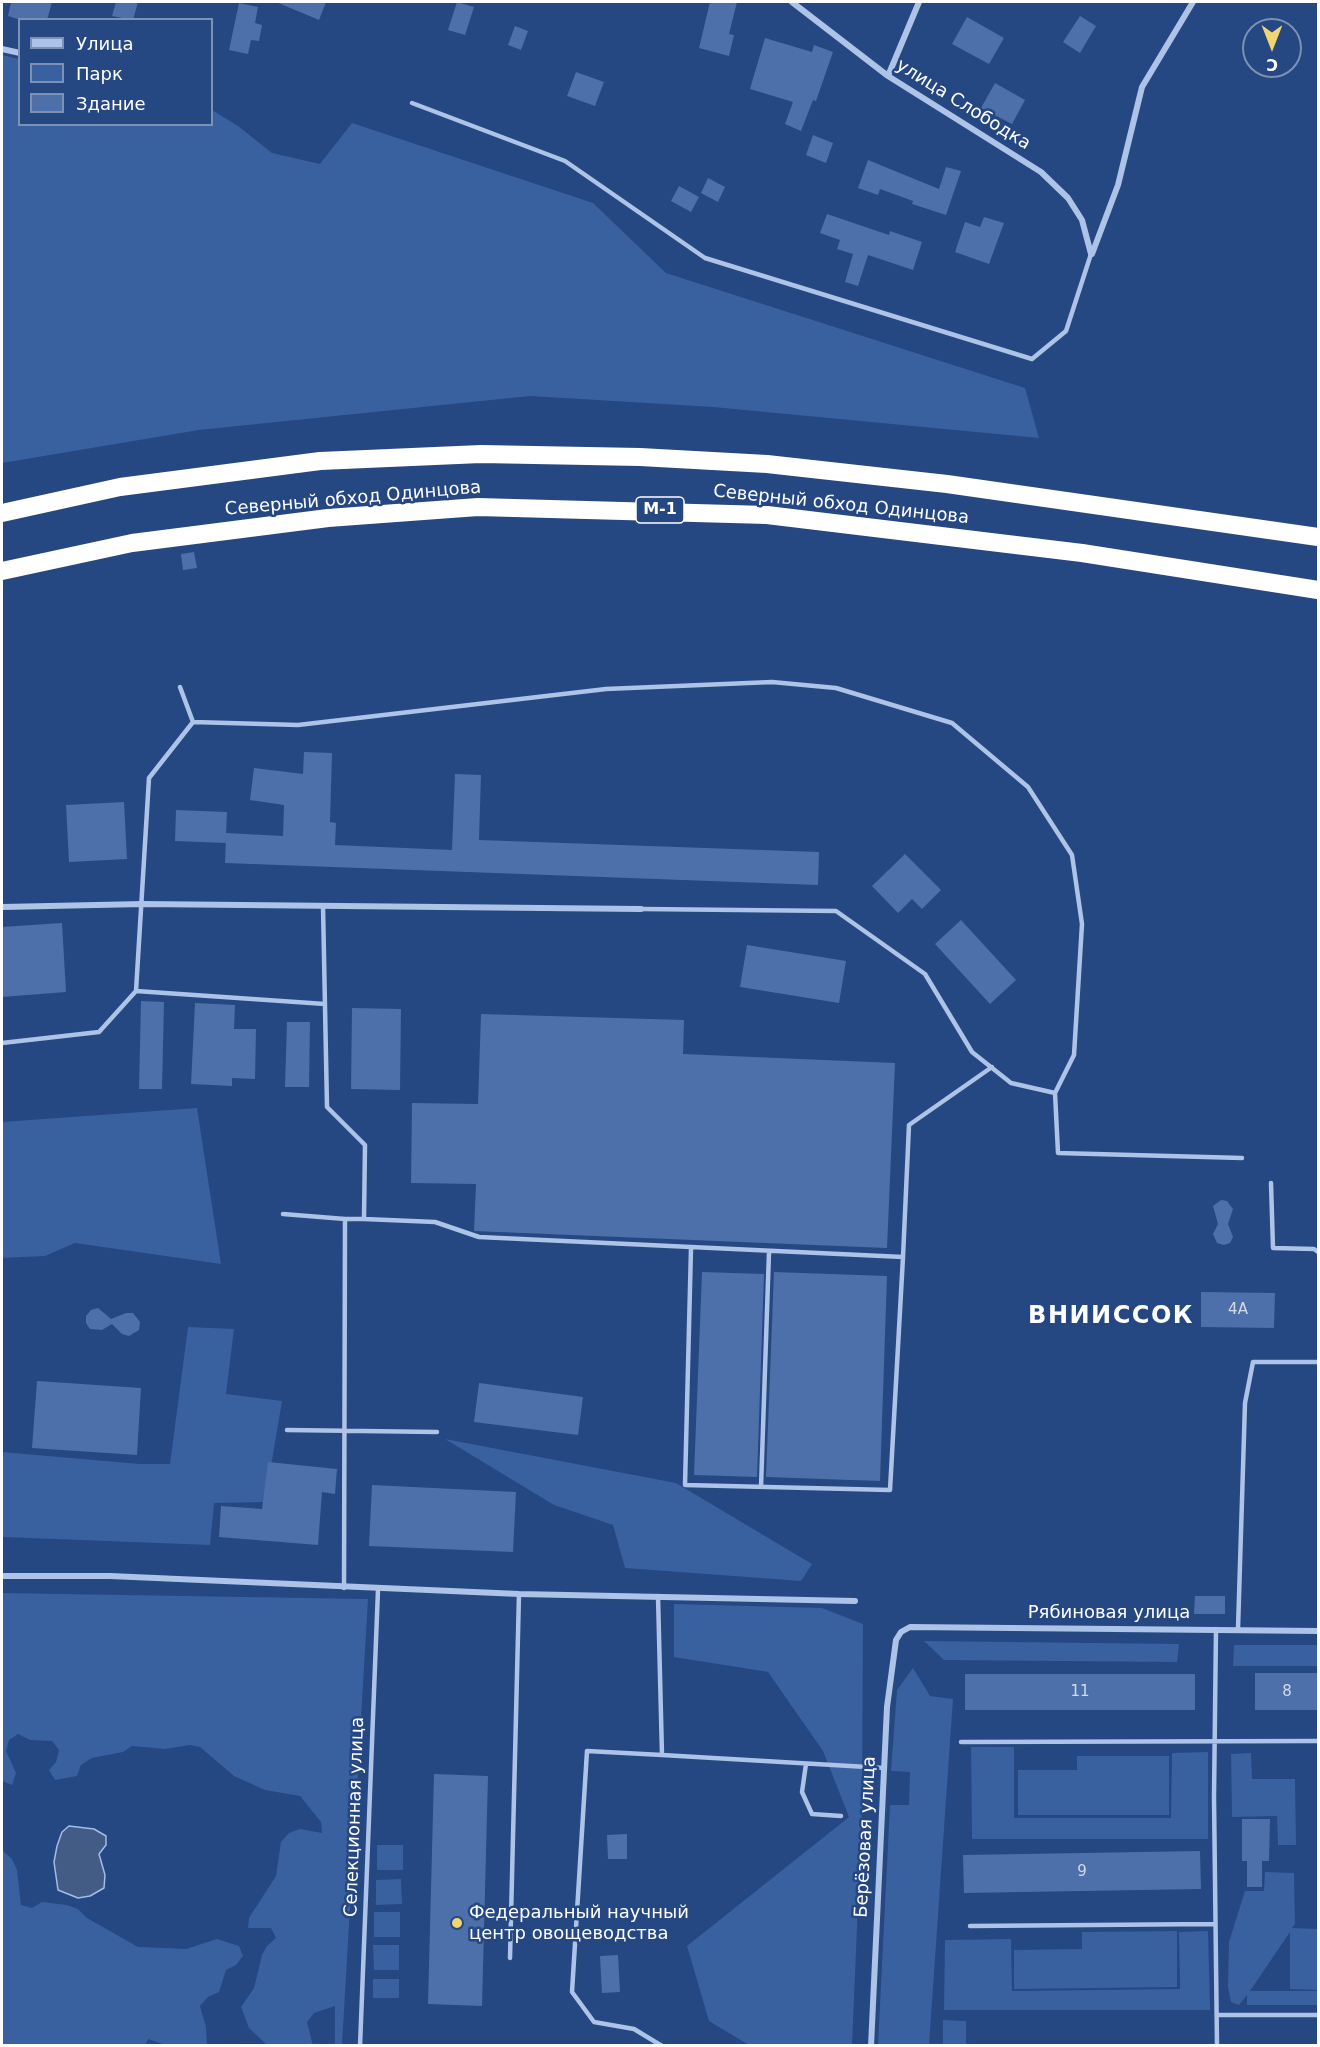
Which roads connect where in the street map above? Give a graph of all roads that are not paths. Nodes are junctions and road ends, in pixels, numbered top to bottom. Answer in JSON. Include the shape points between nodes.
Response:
{"nodes":[{"id":1,"x":792,"y":2,"type":"edge"},
{"id":2,"x":919,"y":2,"type":"edge"},
{"id":3,"x":1193,"y":2,"type":"edge"},
{"id":4,"x":2,"y":49,"type":"edge"},
{"id":5,"x":18,"y":52,"type":"edge"},
{"id":6,"x":888,"y":76,"type":"junction"},
{"id":7,"x":412,"y":103,"type":"dead end"},
{"id":8,"x":1092,"y":254,"type":"junction"},
{"id":9,"x":2,"y":513,"type":"edge"},
{"id":10,"x":1318,"y":537,"type":"edge"},
{"id":11,"x":2,"y":571,"type":"edge"},
{"id":12,"x":1318,"y":590,"type":"edge"},
{"id":13,"x":180,"y":687,"type":"dead end"},
{"id":14,"x":193,"y":723,"type":"junction"},
{"id":15,"x":143,"y":904,"type":"junction"},
{"id":16,"x":323,"y":906,"type":"junction"},
{"id":17,"x":2,"y":907,"type":"edge"},
{"id":18,"x":641,"y":909,"type":"joint"},
{"id":19,"x":136,"y":991,"type":"junction"},
{"id":20,"x":325,"y":1004,"type":"junction"},
{"id":21,"x":2,"y":1042,"type":"edge"},
{"id":22,"x":992,"y":1067,"type":"junction"},
{"id":23,"x":1055,"y":1093,"type":"junction"},
{"id":24,"x":1242,"y":1158,"type":"dead end"},
{"id":25,"x":1271,"y":1183,"type":"dead end"},
{"id":26,"x":283,"y":1214,"type":"dead end"},
{"id":27,"x":364,"y":1218,"type":"junction"},
{"id":28,"x":345,"y":1219,"type":"junction"},
{"id":29,"x":691,"y":1248,"type":"junction"},
{"id":30,"x":769,"y":1252,"type":"junction"},
{"id":31,"x":1318,"y":1252,"type":"edge"},
{"id":32,"x":903,"y":1257,"type":"junction"},
{"id":33,"x":1318,"y":1362,"type":"edge"},
{"id":34,"x":287,"y":1430,"type":"dead end"},
{"id":35,"x":345,"y":1431,"type":"junction"},
{"id":36,"x":436,"y":1432,"type":"dead end"},
{"id":37,"x":760,"y":1487,"type":"junction"},
{"id":38,"x":2,"y":1576,"type":"edge"},
{"id":39,"x":344,"y":1588,"type":"junction"},
{"id":40,"x":378,"y":1590,"type":"junction"},
{"id":41,"x":519,"y":1594,"type":"junction"},
{"id":42,"x":658,"y":1596,"type":"junction"},
{"id":43,"x":855,"y":1601,"type":"dead end"},
{"id":44,"x":1216,"y":1629,"type":"junction"},
{"id":45,"x":1238,"y":1629,"type":"junction"},
{"id":46,"x":1318,"y":1630,"type":"edge"},
{"id":47,"x":901,"y":1632,"type":"joint"},
{"id":48,"x":1215,"y":1741,"type":"junction"},
{"id":49,"x":1318,"y":1741,"type":"edge"},
{"id":50,"x":961,"y":1743,"type":"dead end"},
{"id":51,"x":662,"y":1755,"type":"junction"},
{"id":52,"x":806,"y":1764,"type":"junction"},
{"id":53,"x":884,"y":1768,"type":"junction"},
{"id":54,"x":841,"y":1816,"type":"dead end"},
{"id":55,"x":1215,"y":1924,"type":"junction"},
{"id":56,"x":970,"y":1926,"type":"dead end"},
{"id":57,"x":510,"y":1958,"type":"dead end"},
{"id":58,"x":1217,"y":2015,"type":"junction"},
{"id":59,"x":1318,"y":2015,"type":"edge"},
{"id":60,"x":360,"y":2046,"type":"edge"},
{"id":61,"x":662,"y":2046,"type":"edge"},
{"id":62,"x":871,"y":2046,"type":"edge"},
{"id":63,"x":1217,"y":2046,"type":"edge"}],
"edges":[{"from":1,"to":6,"type":"street","name":"улица Слободка"},
{"from":2,"to":6,"type":"street"},
{"from":3,"to":8,"type":"street","via":[[1142,87],[1118,185]]},
{"from":4,"to":5,"type":"street"},
{"from":6,"to":8,"type":"street","name":"улица Слободка","via":[[1041,172],[1068,198],[1082,220]]},
{"from":7,"to":8,"type":"lane","via":[[566,161],[705,258],[1032,359],[1066,331]]},
{"from":9,"to":10,"type":"highway","name":"Северный обход Одинцова","via":[[120,487],[320,461],[493,454],[767,464],[947,484]]},
{"from":11,"to":12,"type":"highway","name":"Северный обход Одинцова","number":"М-1","via":[[132,543],[305,521],[514,507],[767,515],[1070,552]]},
{"from":13,"to":14,"type":"lane"},
{"from":14,"to":15,"type":"lane","via":[[149,778]]},
{"from":14,"to":23,"type":"lane","via":[[298,725],[606,689],[772,682],[836,688],[952,723],[1028,787],[1072,855],[1082,924],[1074,1055]]},
{"from":15,"to":16,"type":"street"},
{"from":15,"to":17,"type":"street"},
{"from":15,"to":19,"type":"lane"},
{"from":16,"to":18,"type":"street"},
{"from":16,"to":20,"type":"lane"},
{"from":18,"to":22,"type":"lane","via":[[836,911],[925,974],[972,1052]]},
{"from":19,"to":20,"type":"lane"},
{"from":19,"to":21,"type":"lane","via":[[99,1032]]},
{"from":20,"to":27,"type":"lane","via":[[327,1107],[365,1145]]},
{"from":22,"to":23,"type":"lane","via":[[1011,1083]]},
{"from":22,"to":32,"type":"lane","via":[[909,1125]]},
{"from":23,"to":24,"type":"lane","via":[[1058,1153]]},
{"from":25,"to":31,"type":"lane","via":[[1273,1248]]},
{"from":26,"to":28,"type":"lane"},
{"from":27,"to":28,"type":"lane"},
{"from":27,"to":29,"type":"lane","via":[[435,1222],[479,1237]]},
{"from":28,"to":35,"type":"lane"},
{"from":29,"to":30,"type":"lane"},
{"from":29,"to":37,"type":"lane","via":[[685,1485]]},
{"from":30,"to":32,"type":"lane"},
{"from":30,"to":37,"type":"lane"},
{"from":32,"to":37,"type":"lane","via":[[890,1490]]},
{"from":33,"to":45,"type":"lane","via":[[1253,1362],[1245,1403]]},
{"from":34,"to":35,"type":"lane"},
{"from":35,"to":36,"type":"lane"},
{"from":35,"to":39,"type":"lane"},
{"from":38,"to":39,"type":"street","via":[[110,1576]]},
{"from":39,"to":40,"type":"street"},
{"from":40,"to":41,"type":"street"},
{"from":40,"to":60,"type":"lane","name":"Селекционная улица"},
{"from":41,"to":42,"type":"street"},
{"from":41,"to":57,"type":"lane"},
{"from":42,"to":43,"type":"street"},
{"from":42,"to":51,"type":"lane"},
{"from":44,"to":45,"type":"street","name":"Рябиновая улица"},
{"from":44,"to":47,"type":"street","name":"Рябиновая улица","via":[[910,1627]]},
{"from":44,"to":48,"type":"lane"},
{"from":45,"to":46,"type":"street","name":"Рябиновая улица"},
{"from":47,"to":53,"type":"street","name":"Берёзовая улица","via":[[896,1640],[887,1707]]},
{"from":48,"to":49,"type":"lane"},
{"from":48,"to":50,"type":"lane"},
{"from":48,"to":55,"type":"lane"},
{"from":51,"to":52,"type":"lane"},
{"from":51,"to":61,"type":"lane","via":[[586,1751],[572,1992],[594,2022],[634,2029]]},
{"from":52,"to":53,"type":"lane"},
{"from":52,"to":54,"type":"lane","via":[[801,1791],[812,1814]]},
{"from":53,"to":62,"type":"street","name":"Берёзовая улица"},
{"from":55,"to":56,"type":"lane"},
{"from":55,"to":58,"type":"lane"},
{"from":58,"to":59,"type":"lane"},
{"from":58,"to":63,"type":"lane"}]}
